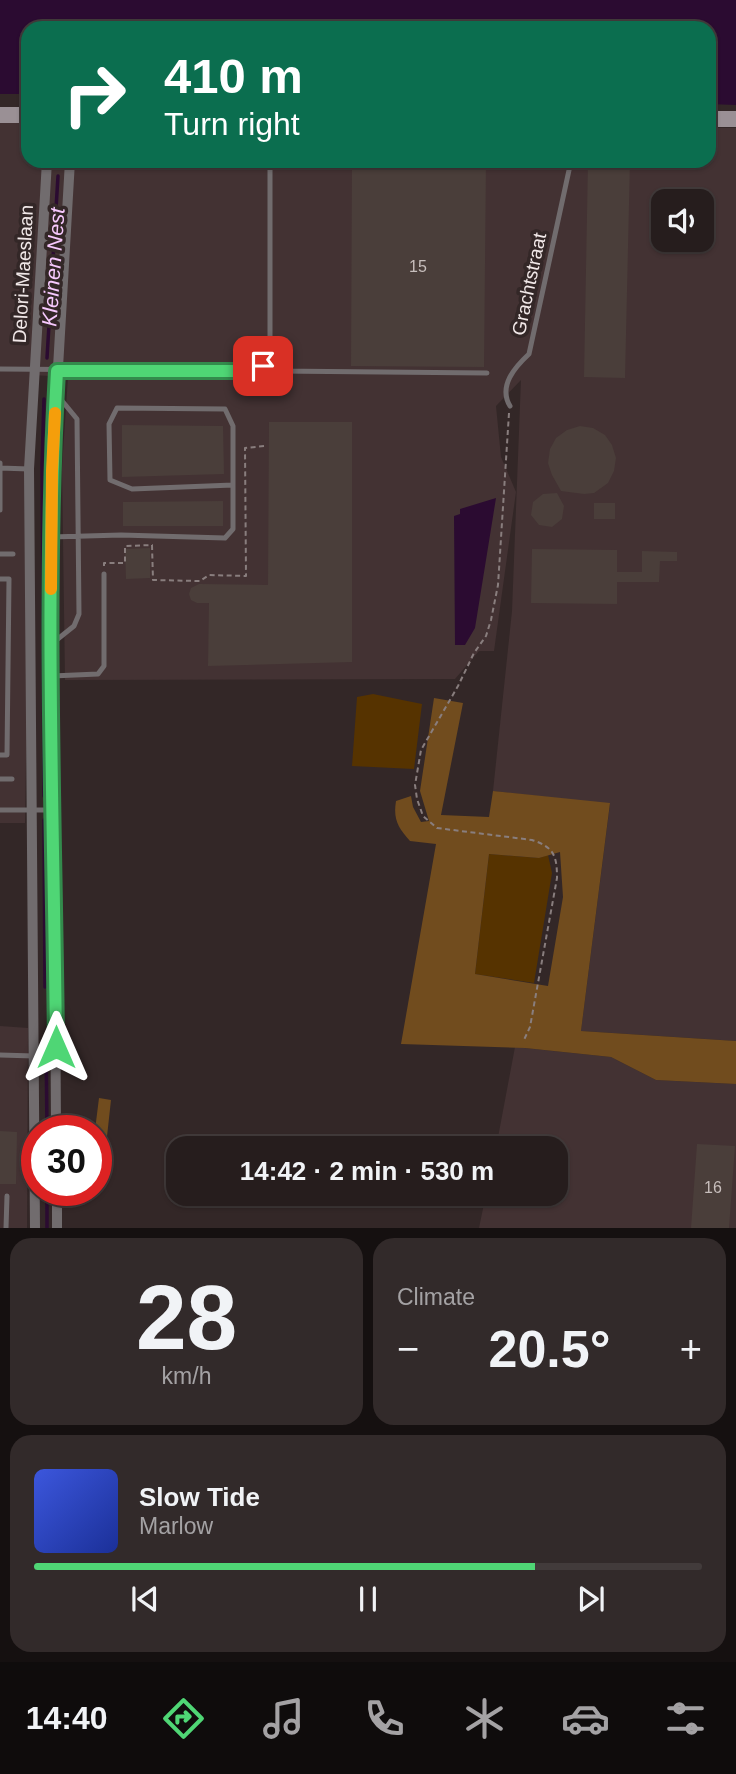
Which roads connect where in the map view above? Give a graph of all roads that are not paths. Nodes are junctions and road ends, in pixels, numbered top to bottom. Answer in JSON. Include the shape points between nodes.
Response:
{"nodes":[{"id":1,"x":0,"y":115,"type":"edge"},
{"id":2,"x":21,"y":115,"type":"edge"},
{"id":3,"x":736,"y":119,"type":"edge"},
{"id":4,"x":716,"y":120,"type":"edge"},
{"id":5,"x":47,"y":168,"type":"edge"},
{"id":6,"x":70,"y":168,"type":"edge"},
{"id":7,"x":270,"y":168,"type":"edge"},
{"id":8,"x":569,"y":168,"type":"edge"},
{"id":9,"x":263,"y":366,"type":"junction"},
{"id":10,"x":0,"y":369,"type":"edge"},
{"id":11,"x":35,"y":369,"type":"junction"},
{"id":12,"x":57,"y":371,"type":"junction"},
{"id":13,"x":487,"y":373,"type":"dead end"},
{"id":14,"x":56,"y":400,"type":"junction"},
{"id":15,"x":510,"y":406,"type":"road end"},
{"id":16,"x":0,"y":466,"type":"edge"},
{"id":17,"x":29,"y":469,"type":"junction"},
{"id":18,"x":233,"y":485,"type":"junction"},
{"id":19,"x":0,"y":510,"type":"edge"},
{"id":20,"x":51,"y":537,"type":"junction"},
{"id":21,"x":79,"y":537,"type":"junction"},
{"id":22,"x":13,"y":554,"type":"dead end"},
{"id":23,"x":0,"y":555,"type":"edge"},
{"id":24,"x":104,"y":575,"type":"dead end"},
{"id":25,"x":0,"y":579,"type":"edge"},
{"id":26,"x":52,"y":643,"type":"junction"},
{"id":27,"x":52,"y":676,"type":"junction"},
{"id":28,"x":0,"y":755,"type":"edge"},
{"id":29,"x":0,"y":779,"type":"edge"},
{"id":30,"x":12,"y":779,"type":"dead end"},
{"id":31,"x":0,"y":810,"type":"edge"},
{"id":32,"x":32,"y":810,"type":"junction"},
{"id":33,"x":54,"y":810,"type":"junction"},
{"id":34,"x":0,"y":1055,"type":"edge"},
{"id":35,"x":34,"y":1056,"type":"junction"},
{"id":36,"x":56,"y":1115,"type":"edge"},
{"id":37,"x":7,"y":1196,"type":"dead end"},
{"id":38,"x":57,"y":1206,"type":"edge"},
{"id":39,"x":6,"y":1228,"type":"edge"},
{"id":40,"x":35,"y":1228,"type":"edge"},
{"id":41,"x":57,"y":1228,"type":"edge"}],
"edges":[{"from":1,"to":2,"type":"main road"},
{"from":3,"to":4,"type":"main road"},
{"from":5,"to":11,"type":"street","name":"Delori-Maeslaan"},
{"from":6,"to":12,"type":"street","name":"Delori-Maeslaan"},
{"from":7,"to":9,"type":"lane","via":[[270,353]]},
{"from":8,"to":15,"type":"lane","name":"Grachtstraat","via":[[529,354],[505,388]]},
{"from":9,"to":12,"type":"lane","via":[[251,371]]},
{"from":9,"to":13,"type":"lane","via":[[276,371]]},
{"from":10,"to":11,"type":"lane"},
{"from":11,"to":12,"type":"lane"},
{"from":11,"to":17,"type":"street","name":"Delori-Maeslaan"},
{"from":12,"to":14,"type":"street","name":"Delori-Maeslaan"},
{"from":14,"to":20,"type":"street","name":"Delori-Maeslaan"},
{"from":14,"to":21,"type":"lane","via":[[77,419]]},
{"from":16,"to":17,"type":"lane"},
{"from":16,"to":19,"type":"lane"},
{"from":17,"to":32,"type":"street","name":"Delori-Maeslaan"},
{"from":18,"to":18,"type":"lane","via":[[233,426],[225,409],[117,408],[109,424],[110,480],[132,489]]},
{"from":18,"to":21,"type":"lane","via":[[233,529],[225,538]]},
{"from":20,"to":21,"type":"lane"},
{"from":20,"to":26,"type":"street","name":"Delori-Maeslaan"},
{"from":21,"to":26,"type":"lane","via":[[79,614],[74,626]]},
{"from":22,"to":23,"type":"lane"},
{"from":24,"to":27,"type":"lane","via":[[104,666],[98,674]]},
{"from":25,"to":28,"type":"lane","via":[[9,579],[8,755]]},
{"from":26,"to":27,"type":"street","name":"Delori-Maeslaan"},
{"from":27,"to":33,"type":"street","name":"Delori-Maeslaan"},
{"from":29,"to":30,"type":"lane"},
{"from":31,"to":32,"type":"lane"},
{"from":32,"to":33,"type":"lane"},
{"from":32,"to":35,"type":"street","name":"Delori-Maeslaan"},
{"from":33,"to":36,"type":"street","name":"Delori-Maeslaan"},
{"from":34,"to":35,"type":"lane"},
{"from":35,"to":40,"type":"street","name":"Delori-Maeslaan"},
{"from":37,"to":39,"type":"lane"},
{"from":38,"to":41,"type":"street"}]}
